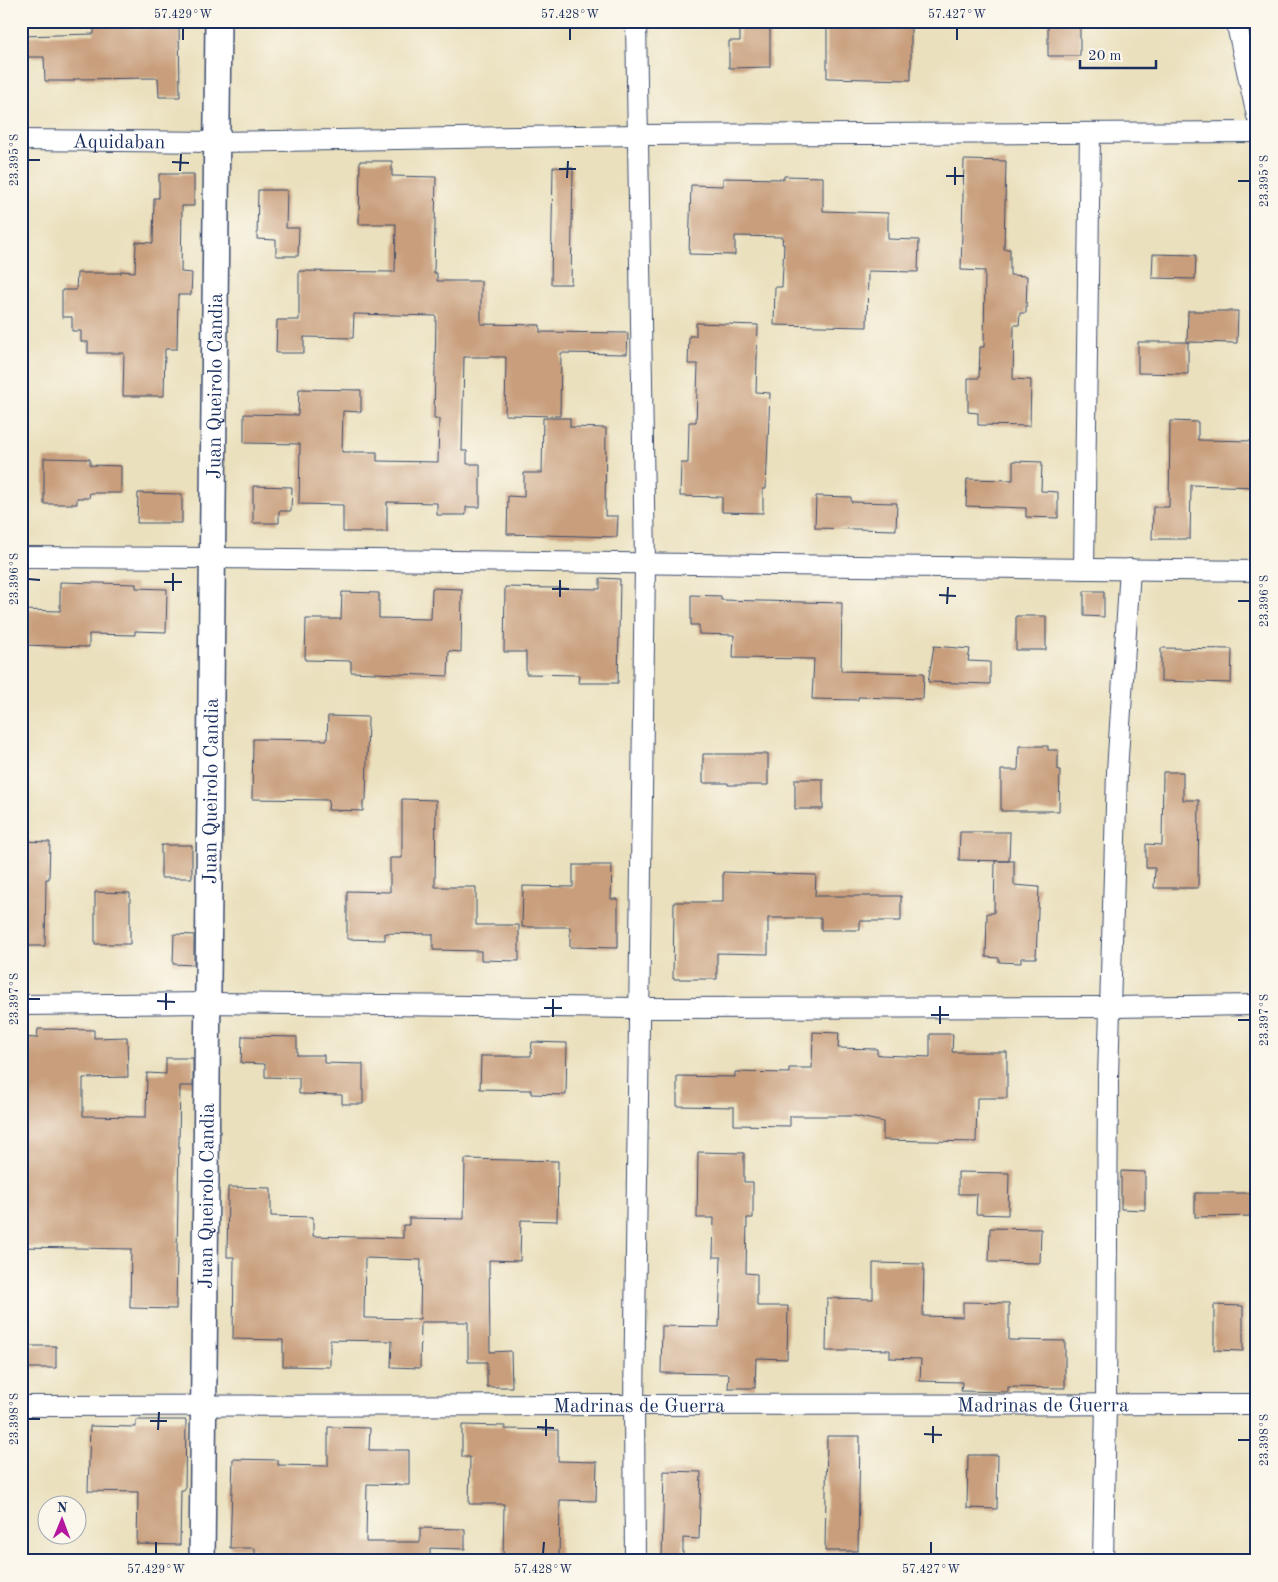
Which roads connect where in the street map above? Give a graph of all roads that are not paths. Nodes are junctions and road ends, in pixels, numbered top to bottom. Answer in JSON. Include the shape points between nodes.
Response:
{"nodes":[{"id":1,"x":218,"y":21,"type":"edge"},
{"id":2,"x":636,"y":21,"type":"edge"},
{"id":3,"x":1236,"y":21,"type":"edge"},
{"id":4,"x":1257,"y":116,"type":"edge"},
{"id":5,"x":1257,"y":132,"type":"edge"},
{"id":6,"x":1090,"y":133,"type":"junction"},
{"id":7,"x":639,"y":135,"type":"junction"},
{"id":8,"x":21,"y":140,"type":"edge"},
{"id":9,"x":216,"y":142,"type":"junction"},
{"id":10,"x":21,"y":557,"type":"edge"},
{"id":11,"x":212,"y":558,"type":"junction"},
{"id":12,"x":645,"y":563,"type":"junction"},
{"id":13,"x":1084,"y":569,"type":"junction"},
{"id":14,"x":1130,"y":569,"type":"junction"},
{"id":15,"x":1257,"y":571,"type":"edge"},
{"id":16,"x":208,"y":1002,"type":"junction"},
{"id":17,"x":21,"y":1005,"type":"edge"},
{"id":18,"x":1257,"y":1005,"type":"edge"},
{"id":19,"x":1110,"y":1007,"type":"junction"},
{"id":20,"x":640,"y":1008,"type":"junction"},
{"id":21,"x":1106,"y":1404,"type":"junction"},
{"id":22,"x":1257,"y":1404,"type":"edge"},
{"id":23,"x":634,"y":1405,"type":"junction"},
{"id":24,"x":21,"y":1406,"type":"edge"},
{"id":25,"x":202,"y":1406,"type":"junction"},
{"id":26,"x":202,"y":1561,"type":"edge"},
{"id":27,"x":635,"y":1561,"type":"edge"},
{"id":28,"x":1103,"y":1561,"type":"edge"}],
"edges":[{"from":1,"to":9,"type":"street","name":"Juan Queirolo Candia"},
{"from":2,"to":7,"type":"street"},
{"from":3,"to":4,"type":"street"},
{"from":5,"to":6,"type":"street","name":"Aquidaban"},
{"from":6,"to":7,"type":"street","name":"Aquidaban"},
{"from":6,"to":13,"type":"street"},
{"from":7,"to":9,"type":"street","name":"Aquidaban"},
{"from":7,"to":12,"type":"street"},
{"from":8,"to":9,"type":"street","name":"Aquidaban"},
{"from":9,"to":11,"type":"street","name":"Juan Queirolo Candia"},
{"from":10,"to":11,"type":"street"},
{"from":11,"to":12,"type":"street"},
{"from":11,"to":16,"type":"street","name":"Juan Queirolo Candia"},
{"from":12,"to":13,"type":"street"},
{"from":12,"to":20,"type":"street"},
{"from":13,"to":14,"type":"street"},
{"from":14,"to":15,"type":"street"},
{"from":14,"to":19,"type":"street","via":[[1118,772]]},
{"from":16,"to":17,"type":"street"},
{"from":16,"to":20,"type":"street"},
{"from":16,"to":25,"type":"street","name":"Juan Queirolo Candia"},
{"from":18,"to":19,"type":"street"},
{"from":19,"to":20,"type":"street"},
{"from":19,"to":21,"type":"street"},
{"from":20,"to":23,"type":"street"},
{"from":21,"to":22,"type":"street","name":"Madrinas de Guerra"},
{"from":21,"to":23,"type":"street","name":"Madrinas de Guerra"},
{"from":21,"to":28,"type":"street"},
{"from":23,"to":25,"type":"street","name":"Madrinas de Guerra"},
{"from":23,"to":27,"type":"street"},
{"from":24,"to":25,"type":"street","name":"Madrinas de Guerra"},
{"from":25,"to":26,"type":"street","name":"Juan Queirolo Candia"}]}
